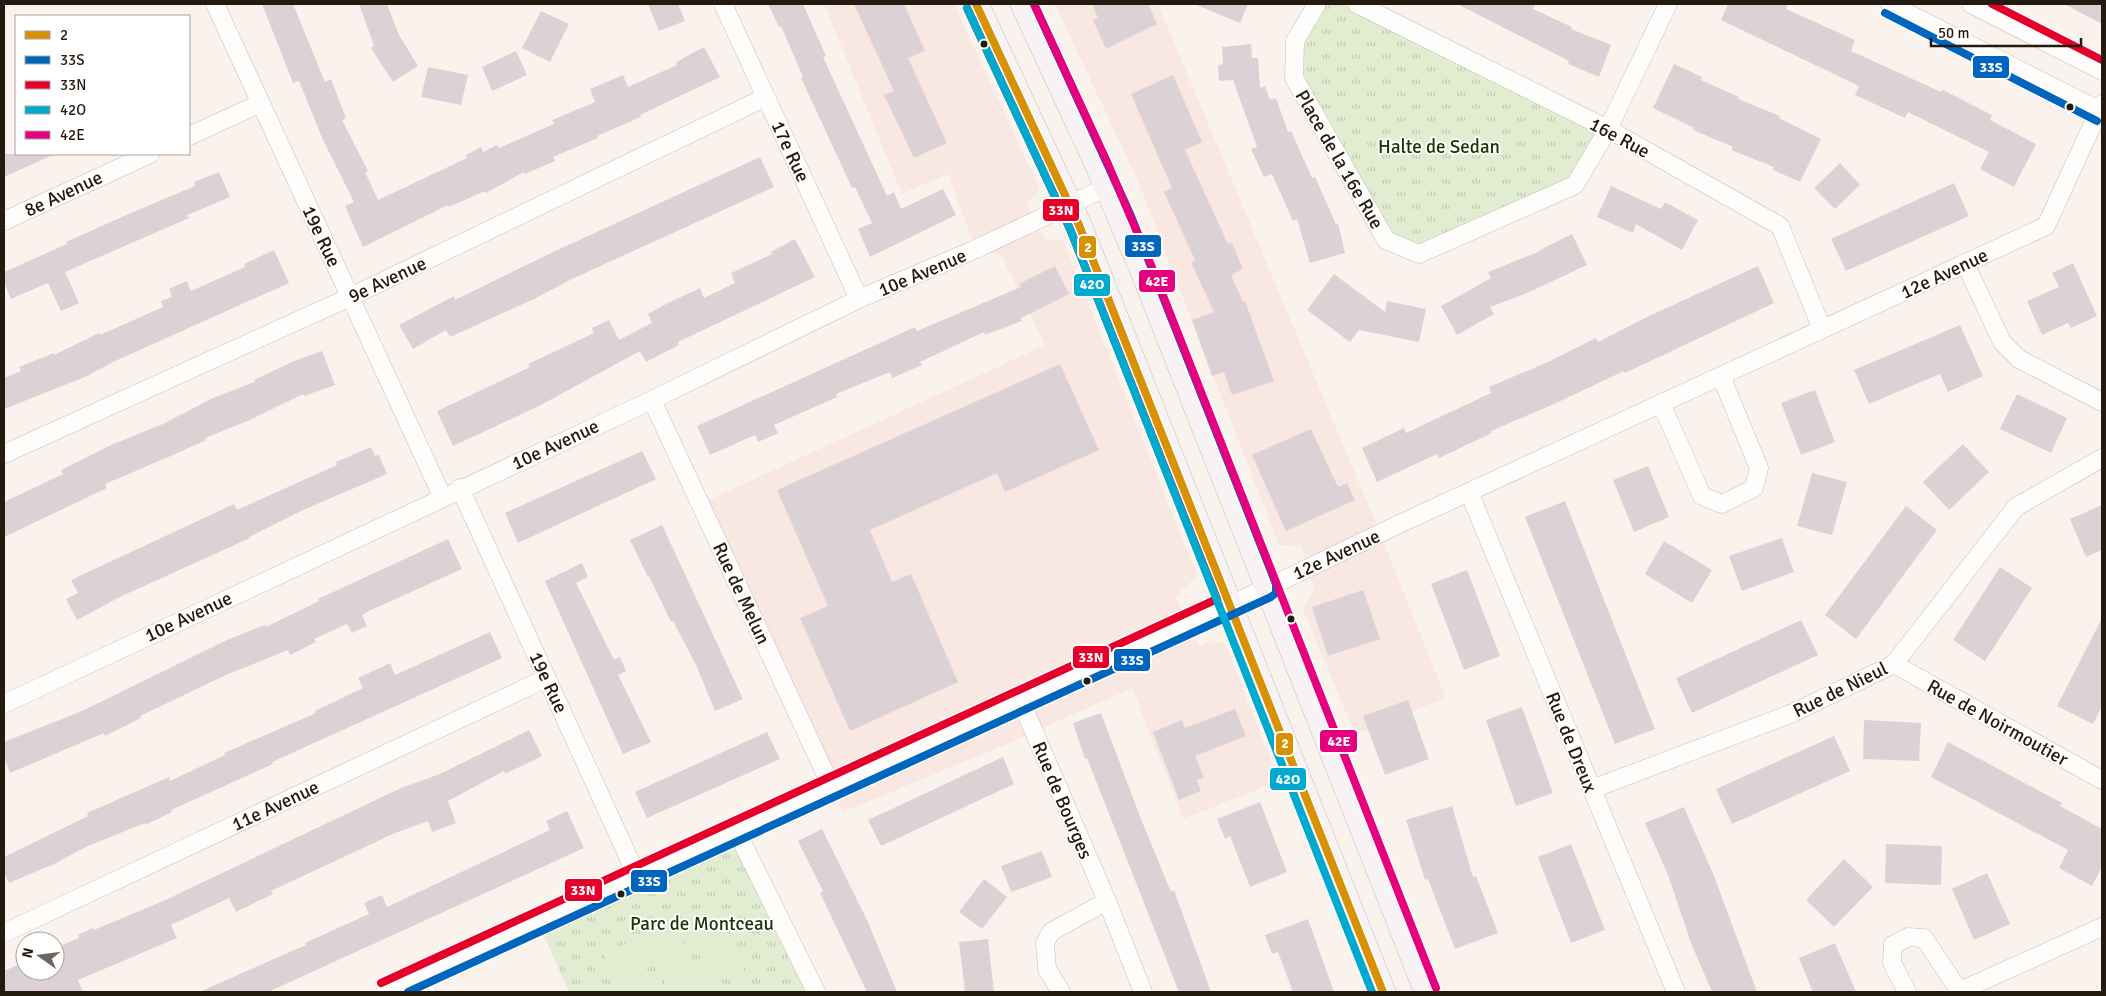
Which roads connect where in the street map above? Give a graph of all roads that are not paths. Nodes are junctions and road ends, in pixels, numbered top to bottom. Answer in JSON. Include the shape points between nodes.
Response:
{"nodes":[{"id":1,"x":214,"y":4,"type":"edge"},
{"id":2,"x":723,"y":4,"type":"edge"},
{"id":3,"x":976,"y":4,"type":"edge"},
{"id":4,"x":1023,"y":4,"type":"edge"},
{"id":5,"x":1317,"y":4,"type":"edge"},
{"id":6,"x":1357,"y":4,"type":"edge"},
{"id":7,"x":1668,"y":4,"type":"edge"},
{"id":8,"x":1890,"y":4,"type":"edge"},
{"id":9,"x":1971,"y":4,"type":"edge"},
{"id":10,"x":2102,"y":70,"type":"edge"},
{"id":11,"x":766,"y":97,"type":"junction"},
{"id":12,"x":261,"y":103,"type":"junction"},
{"id":13,"x":2101,"y":109,"type":"edge"},
{"id":14,"x":1608,"y":129,"type":"junction"},
{"id":15,"x":190,"y":136,"type":"edge"},
{"id":16,"x":148,"y":155,"type":"edge"},
{"id":17,"x":1107,"y":187,"type":"junction"},
{"id":18,"x":1070,"y":205,"type":"junction"},
{"id":19,"x":4,"y":221,"type":"edge"},
{"id":20,"x":1966,"y":263,"type":"junction"},
{"id":21,"x":350,"y":297,"type":"junction"},
{"id":22,"x":859,"y":299,"type":"junction"},
{"id":23,"x":1822,"y":329,"type":"junction"},
{"id":24,"x":1721,"y":376,"type":"junction"},
{"id":25,"x":652,"y":400,"type":"junction"},
{"id":26,"x":2102,"y":402,"type":"edge"},
{"id":27,"x":1661,"y":404,"type":"junction"},
{"id":28,"x":4,"y":454,"type":"edge"},
{"id":29,"x":2102,"y":458,"type":"edge"},
{"id":30,"x":460,"y":488,"type":"junction"},
{"id":31,"x":1469,"y":492,"type":"junction"},
{"id":32,"x":442,"y":496,"type":"junction"},
{"id":33,"x":1267,"y":588,"type":"junction"},
{"id":34,"x":1230,"y":604,"type":"junction"},
{"id":35,"x":1894,"y":664,"type":"junction"},
{"id":36,"x":547,"y":678,"type":"junction"},
{"id":37,"x":1020,"y":699,"type":"junction"},
{"id":38,"x":4,"y":704,"type":"edge"},
{"id":39,"x":2102,"y":780,"type":"edge"},
{"id":40,"x":831,"y":786,"type":"junction"},
{"id":41,"x":1592,"y":789,"type":"junction"},
{"id":42,"x":736,"y":830,"type":"junction"},
{"id":43,"x":637,"y":876,"type":"junction"},
{"id":44,"x":1107,"y":901,"type":"junction"},
{"id":45,"x":2102,"y":927,"type":"edge"},
{"id":46,"x":4,"y":932,"type":"edge"},
{"id":47,"x":420,"y":976,"type":"junction"},
{"id":48,"x":385,"y":992,"type":"edge"},
{"id":49,"x":427,"y":992,"type":"edge"},
{"id":50,"x":816,"y":992,"type":"edge"},
{"id":51,"x":1061,"y":992,"type":"edge"},
{"id":52,"x":1143,"y":992,"type":"edge"},
{"id":53,"x":1383,"y":992,"type":"edge"},
{"id":54,"x":1427,"y":992,"type":"edge"},
{"id":55,"x":1676,"y":992,"type":"edge"},
{"id":56,"x":1907,"y":992,"type":"edge"},
{"id":57,"x":1959,"y":992,"type":"edge"}],
"edges":[{"from":1,"to":12,"type":"street","name":"19e Rue"},
{"from":2,"to":11,"type":"street","name":"17e Rue"},
{"from":3,"to":18,"type":"street"},
{"from":4,"to":17,"type":"street"},
{"from":5,"to":14,"type":"street","name":"Place de la 16e Rue","via":[[1295,41],[1294,78],[1386,240],[1419,254],[1575,185]]},
{"from":6,"to":14,"type":"street","name":"16e Rue"},
{"from":7,"to":14,"type":"street","name":"Place de la 16e Rue"},
{"from":8,"to":13,"type":"street"},
{"from":9,"to":10,"type":"street"},
{"from":11,"to":21,"type":"street","name":"9e Avenue"},
{"from":11,"to":22,"type":"street","name":"17e Rue"},
{"from":12,"to":15,"type":"street"},
{"from":12,"to":21,"type":"street","name":"19e Rue"},
{"from":13,"to":20,"type":"street","name":"12e Avenue","via":[[2046,226]]},
{"from":14,"to":23,"type":"street","name":"16e Rue","via":[[1780,226]]},
{"from":16,"to":19,"type":"street","name":"8e Avenue"},
{"from":17,"to":18,"type":"street","name":"10e Avenue"},
{"from":17,"to":33,"type":"street"},
{"from":18,"to":22,"type":"street","name":"10e Avenue"},
{"from":18,"to":34,"type":"street"},
{"from":20,"to":23,"type":"street","name":"12e Avenue"},
{"from":20,"to":26,"type":"street","via":[[2002,342],[2019,358]]},
{"from":21,"to":28,"type":"street","name":"9e Avenue"},
{"from":21,"to":32,"type":"street","name":"19e Rue"},
{"from":22,"to":25,"type":"street","name":"10e Avenue"},
{"from":23,"to":24,"type":"street","name":"12e Avenue"},
{"from":24,"to":27,"type":"street","name":"12e Avenue"},
{"from":24,"to":27,"type":"street","via":[[1760,468],[1754,488],[1722,504],[1702,496]]},
{"from":25,"to":30,"type":"street","name":"10e Avenue"},
{"from":25,"to":40,"type":"street","name":"Rue de Melun"},
{"from":27,"to":31,"type":"street","name":"12e Avenue"},
{"from":29,"to":35,"type":"street","name":"Rue de Nieul","via":[[2016,507]]},
{"from":30,"to":32,"type":"street","name":"10e Avenue"},
{"from":30,"to":36,"type":"street","name":"19e Rue"},
{"from":31,"to":33,"type":"street","name":"12e Avenue"},
{"from":31,"to":41,"type":"street","name":"Rue de Dreux"},
{"from":32,"to":38,"type":"street","name":"10e Avenue"},
{"from":33,"to":34,"type":"street","name":"12e Avenue"},
{"from":33,"to":54,"type":"street"},
{"from":34,"to":37,"type":"street","name":"12e Avenue"},
{"from":34,"to":53,"type":"street"},
{"from":35,"to":39,"type":"street","name":"Rue de Noirmoutier"},
{"from":35,"to":41,"type":"street","name":"Rue de Nieul","via":[[1793,713]]},
{"from":36,"to":43,"type":"street","name":"19e Rue"},
{"from":36,"to":46,"type":"street","name":"11e Avenue"},
{"from":37,"to":40,"type":"street","name":"12e Avenue"},
{"from":37,"to":44,"type":"street","name":"Rue de Bourges"},
{"from":40,"to":42,"type":"street","name":"12e Avenue"},
{"from":41,"to":55,"type":"street","name":"Rue de Dreux"},
{"from":42,"to":43,"type":"street","name":"12e Avenue"},
{"from":42,"to":50,"type":"street"},
{"from":43,"to":47,"type":"street","name":"12e Avenue"},
{"from":44,"to":51,"type":"street","via":[[1051,932],[1045,943],[1048,968]]},
{"from":44,"to":52,"type":"street","name":"Rue de Bourges"},
{"from":45,"to":57,"type":"street"},
{"from":47,"to":48,"type":"street","name":"12e Avenue"},
{"from":47,"to":49,"type":"street"},
{"from":56,"to":57,"type":"street","via":[[1892,963],[1893,945],[1908,937],[1924,938]]}]}
